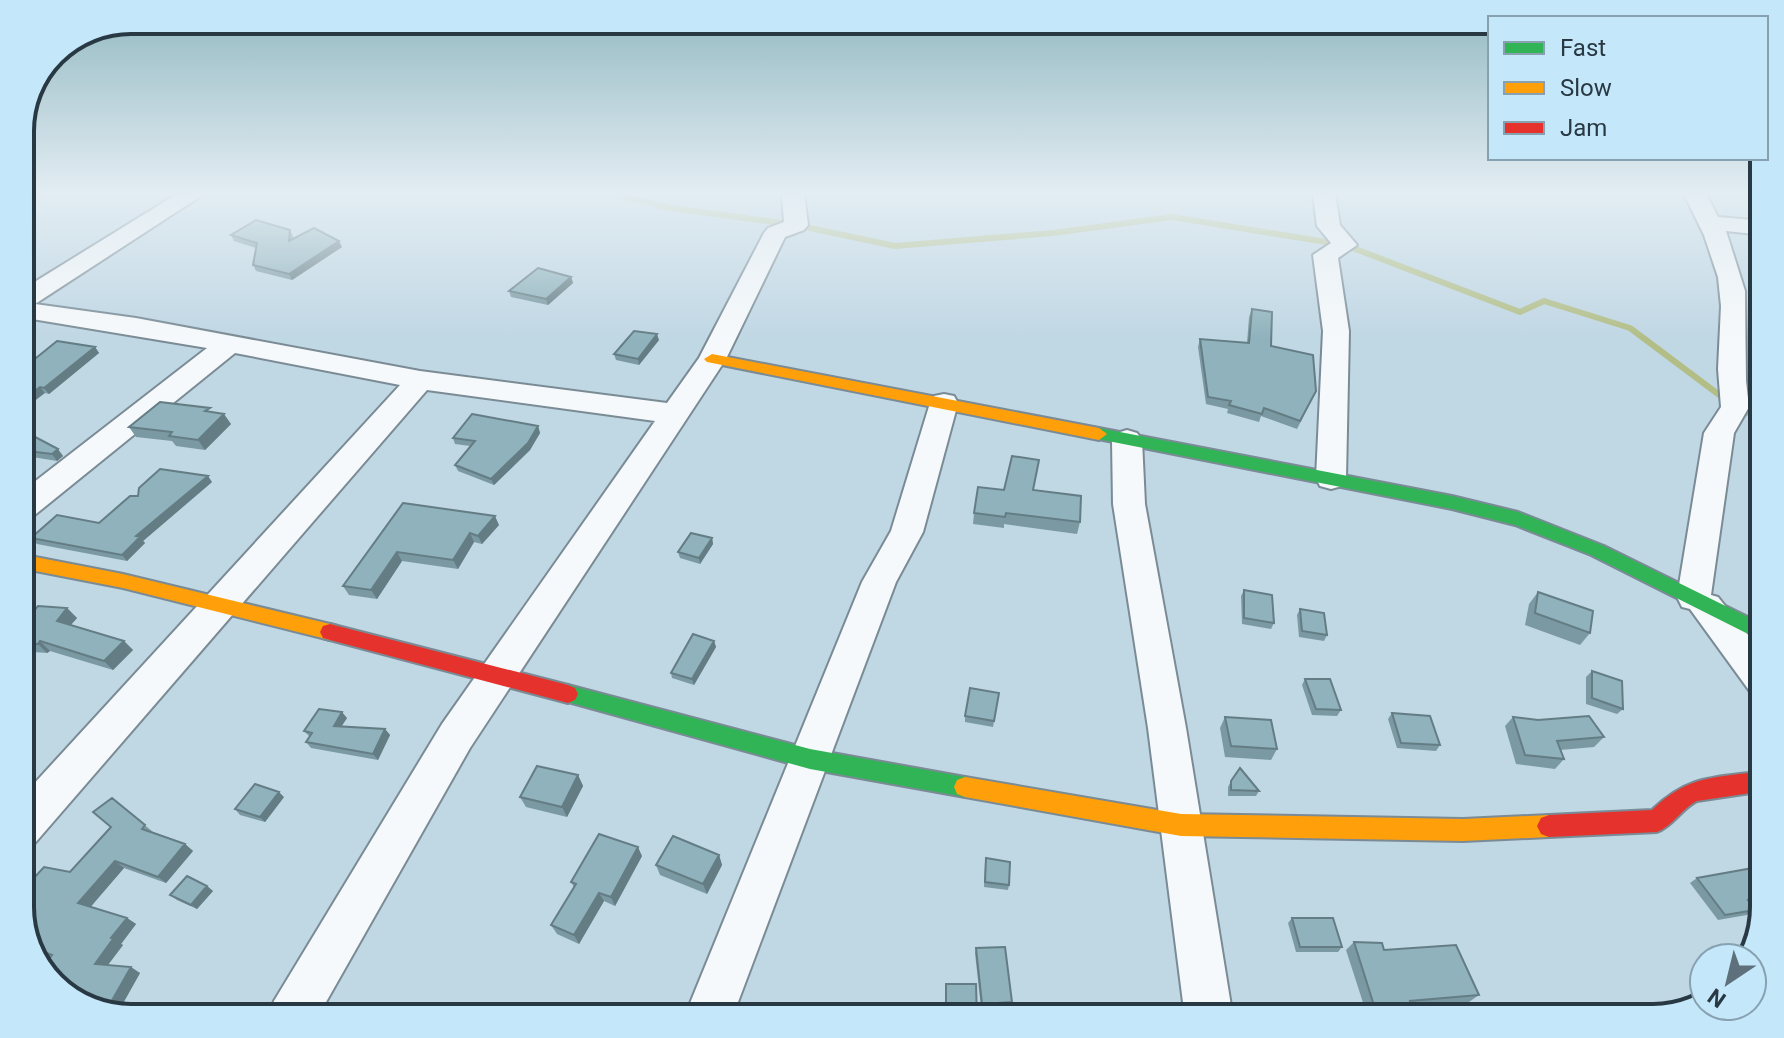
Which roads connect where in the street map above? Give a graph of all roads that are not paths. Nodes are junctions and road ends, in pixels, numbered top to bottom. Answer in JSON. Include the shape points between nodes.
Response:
{"nodes":[{"id":1,"x":115,"y":242,"type":"edge"},
{"id":2,"x":771,"y":242,"type":"edge"},
{"id":3,"x":1343,"y":242,"type":"edge"},
{"id":4,"x":1718,"y":242,"type":"edge"},
{"id":5,"x":34,"y":293,"type":"edge"},
{"id":6,"x":34,"y":311,"type":"edge"},
{"id":7,"x":229,"y":344,"type":"junction"},
{"id":8,"x":712,"y":359,"type":"junction"},
{"id":9,"x":420,"y":380,"type":"junction"},
{"id":10,"x":944,"y":403,"type":"junction"},
{"id":11,"x":676,"y":414,"type":"junction"},
{"id":12,"x":1127,"y":440,"type":"junction"},
{"id":13,"x":1331,"y":478,"type":"junction"},
{"id":14,"x":34,"y":499,"type":"edge"},
{"id":15,"x":34,"y":564,"type":"edge"},
{"id":16,"x":1700,"y":602,"type":"junction"},
{"id":17,"x":218,"y":604,"type":"junction"},
{"id":18,"x":1750,"y":627,"type":"edge"},
{"id":19,"x":1750,"y":664,"type":"edge"},
{"id":20,"x":496,"y":677,"type":"junction"},
{"id":21,"x":810,"y":759,"type":"junction"},
{"id":22,"x":1750,"y":783,"type":"edge"},
{"id":23,"x":34,"y":813,"type":"edge"},
{"id":24,"x":1181,"y":825,"type":"junction"},
{"id":25,"x":299,"y":1004,"type":"edge"},
{"id":26,"x":714,"y":1004,"type":"edge"},
{"id":27,"x":1207,"y":1004,"type":"edge"}],
"edges":[{"from":1,"to":5,"type":"street"},
{"from":2,"to":8,"type":"street"},
{"from":3,"to":13,"type":"street","via":[[1325,255],[1336,331]]},
{"from":4,"to":16,"type":"street","via":[[1734,306],[1729,378],[1735,407],[1719,433]]},
{"from":6,"to":7,"type":"street"},
{"from":7,"to":9,"type":"street"},
{"from":7,"to":14,"type":"street"},
{"from":8,"to":10,"type":"street"},
{"from":8,"to":11,"type":"street"},
{"from":9,"to":11,"type":"street"},
{"from":9,"to":17,"type":"street"},
{"from":10,"to":12,"type":"street"},
{"from":10,"to":21,"type":"street","via":[[907,532],[879,582]]},
{"from":11,"to":20,"type":"street"},
{"from":12,"to":13,"type":"street"},
{"from":12,"to":24,"type":"street","via":[[1129,504]]},
{"from":13,"to":16,"type":"street","via":[[1536,525],[1611,554]]},
{"from":15,"to":17,"type":"street"},
{"from":16,"to":18,"type":"street"},
{"from":16,"to":19,"type":"street"},
{"from":17,"to":20,"type":"street"},
{"from":17,"to":23,"type":"street"},
{"from":20,"to":21,"type":"street"},
{"from":20,"to":25,"type":"street"},
{"from":21,"to":24,"type":"street"},
{"from":21,"to":26,"type":"street"},
{"from":22,"to":24,"type":"street","via":[[1694,791],[1657,821],[1463,830]]},
{"from":24,"to":27,"type":"street"}]}
